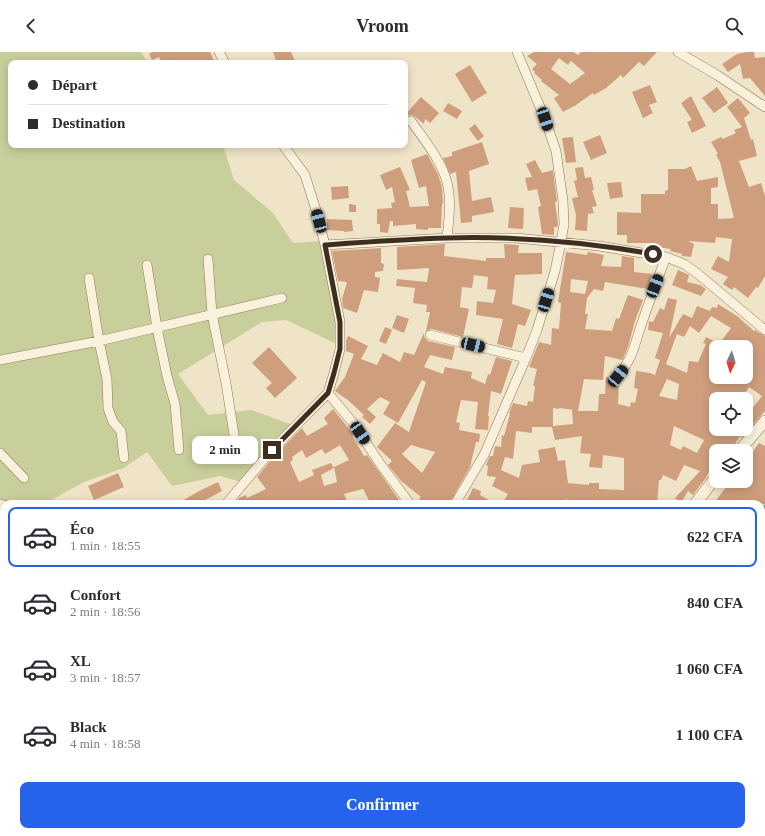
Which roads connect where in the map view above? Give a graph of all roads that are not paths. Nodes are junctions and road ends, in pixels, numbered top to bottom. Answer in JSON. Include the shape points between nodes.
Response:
{"nodes":[{"id":1,"x":518,"y":52,"type":"edge"},
{"id":2,"x":678,"y":52,"type":"edge"},
{"id":3,"x":765,"y":107,"type":"edge"},
{"id":4,"x":411,"y":121,"type":"dead end"},
{"id":5,"x":286,"y":148,"type":"edge"},
{"id":6,"x":447,"y":238,"type":"junction"},
{"id":7,"x":561,"y":242,"type":"junction"},
{"id":8,"x":325,"y":245,"type":"junction"},
{"id":9,"x":666,"y":257,"type":"junction"},
{"id":10,"x":208,"y":259,"type":"dead end"},
{"id":11,"x":147,"y":265,"type":"dead end"},
{"id":12,"x":89,"y":278,"type":"dead end"},
{"id":13,"x":282,"y":298,"type":"dead end"},
{"id":14,"x":212,"y":314,"type":"junction"},
{"id":15,"x":157,"y":328,"type":"junction"},
{"id":16,"x":765,"y":330,"type":"edge"},
{"id":17,"x":430,"y":335,"type":"dead end"},
{"id":18,"x":99,"y":341,"type":"junction"},
{"id":19,"x":526,"y":358,"type":"junction"},
{"id":20,"x":0,"y":360,"type":"edge"},
{"id":21,"x":618,"y":376,"type":"dead end"},
{"id":22,"x":328,"y":393,"type":"junction"},
{"id":23,"x":765,"y":421,"type":"edge"},
{"id":24,"x":234,"y":441,"type":"dead end"},
{"id":25,"x":745,"y":444,"type":"edge"},
{"id":26,"x":179,"y":450,"type":"dead end"},
{"id":27,"x":0,"y":453,"type":"edge"},
{"id":28,"x":124,"y":458,"type":"dead end"},
{"id":29,"x":24,"y":478,"type":"dead end"},
{"id":30,"x":709,"y":486,"type":"edge"},
{"id":31,"x":229,"y":500,"type":"edge"},
{"id":32,"x":407,"y":500,"type":"edge"},
{"id":33,"x":457,"y":500,"type":"edge"},
{"id":34,"x":698,"y":500,"type":"edge"}],
"edges":[{"from":1,"to":7,"type":"street","via":[[556,151],[564,201]]},
{"from":2,"to":3,"type":"street"},
{"from":4,"to":6,"type":"street","via":[[433,153],[446,179],[450,207]]},
{"from":5,"to":8,"type":"street","via":[[305,175]]},
{"from":6,"to":7,"type":"street","via":[[516,238]]},
{"from":6,"to":8,"type":"street"},
{"from":7,"to":9,"type":"street"},
{"from":7,"to":19,"type":"street","via":[[555,271]]},
{"from":8,"to":22,"type":"street","via":[[340,322],[340,349]]},
{"from":9,"to":16,"type":"street","via":[[684,264],[698,274]]},
{"from":9,"to":21,"type":"street","via":[[641,324],[636,346]]},
{"from":10,"to":14,"type":"street"},
{"from":11,"to":15,"type":"street"},
{"from":12,"to":18,"type":"street"},
{"from":13,"to":14,"type":"street"},
{"from":14,"to":15,"type":"street"},
{"from":14,"to":24,"type":"street","via":[[226,383]]},
{"from":15,"to":18,"type":"street"},
{"from":15,"to":26,"type":"street","via":[[175,404]]},
{"from":17,"to":19,"type":"street"},
{"from":18,"to":20,"type":"street"},
{"from":18,"to":28,"type":"street","via":[[107,379],[108,408],[113,422],[121,431]]},
{"from":19,"to":33,"type":"street","via":[[484,455]]},
{"from":22,"to":31,"type":"street","via":[[272,450]]},
{"from":22,"to":32,"type":"street","via":[[353,423]]},
{"from":23,"to":25,"type":"street"},
{"from":27,"to":29,"type":"street"},
{"from":30,"to":34,"type":"street"}]}
